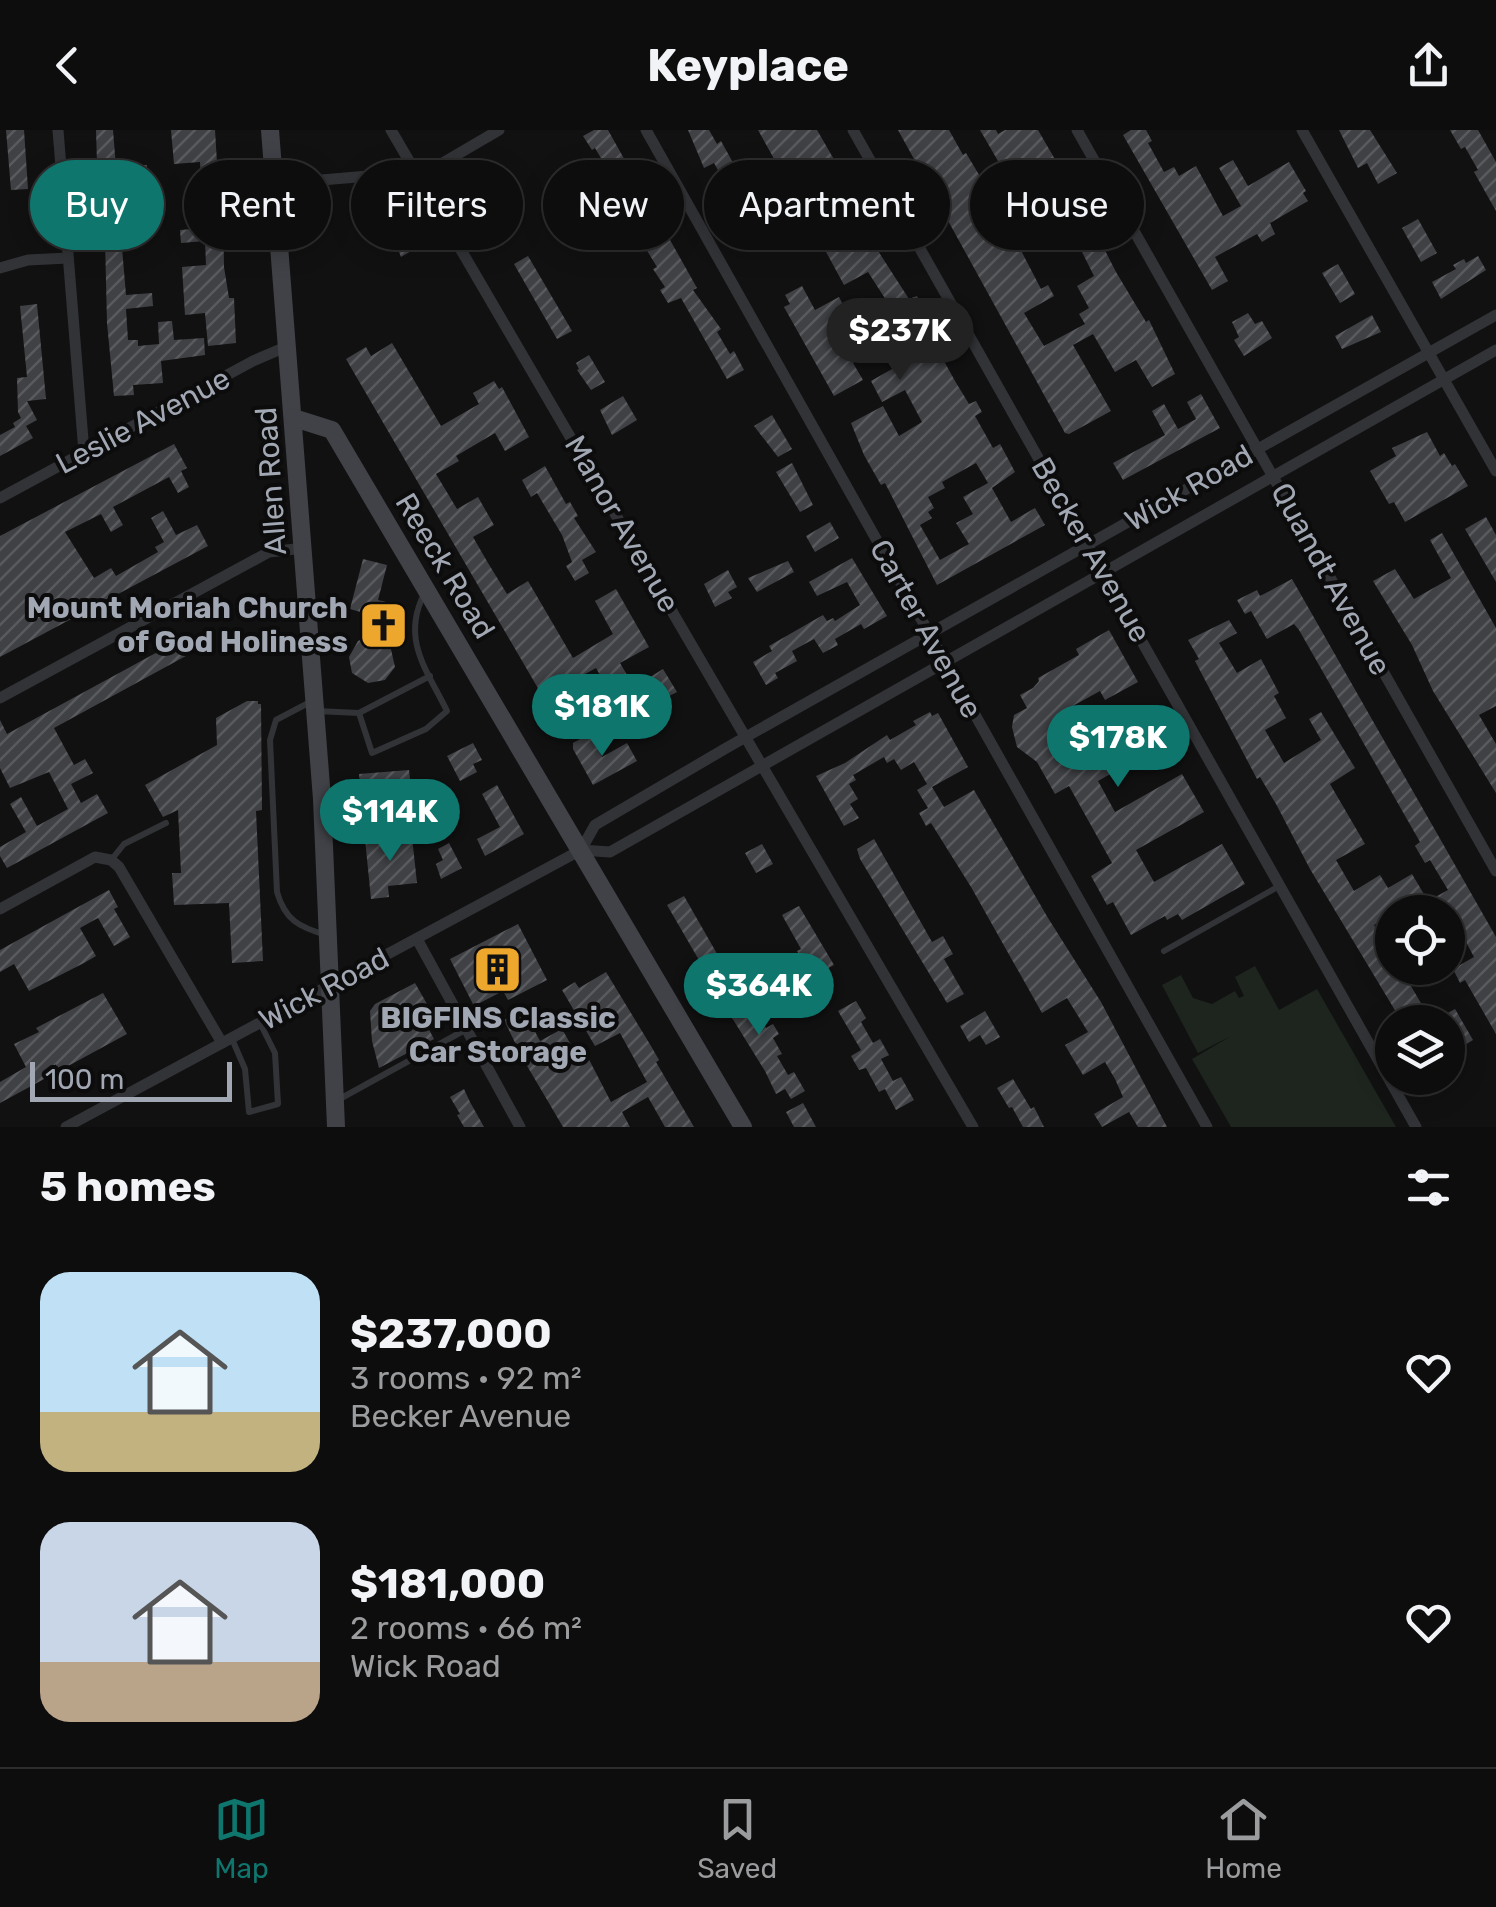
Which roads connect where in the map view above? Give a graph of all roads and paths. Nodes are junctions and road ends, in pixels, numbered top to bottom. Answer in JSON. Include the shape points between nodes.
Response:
{"nodes":[{"id":1,"x":58,"y":130,"type":"edge"},
{"id":2,"x":270,"y":130,"type":"edge"},
{"id":3,"x":391,"y":130,"type":"edge"},
{"id":4,"x":499,"y":130,"type":"edge"},
{"id":5,"x":646,"y":130,"type":"edge"},
{"id":6,"x":853,"y":130,"type":"edge"},
{"id":7,"x":1077,"y":130,"type":"edge"},
{"id":8,"x":1302,"y":130,"type":"edge"},
{"id":9,"x":273,"y":160,"type":"edge"},
{"id":10,"x":408,"y":160,"type":"edge"},
{"id":11,"x":448,"y":160,"type":"edge"},
{"id":12,"x":280,"y":250,"type":"edge"},
{"id":13,"x":461,"y":250,"type":"edge"},
{"id":14,"x":68,"y":258,"type":"junction"},
{"id":15,"x":0,"y":268,"type":"edge"},
{"id":16,"x":1496,"y":315,"type":"edge"},
{"id":17,"x":288,"y":346,"type":"junction"},
{"id":18,"x":1496,"y":350,"type":"edge"},
{"id":19,"x":1429,"y":353,"type":"junction"},
{"id":20,"x":1444,"y":380,"type":"junction"},
{"id":21,"x":294,"y":418,"type":"junction"},
{"id":22,"x":1258,"y":449,"type":"junction"},
{"id":23,"x":84,"y":452,"type":"junction"},
{"id":24,"x":1496,"y":471,"type":"edge"},
{"id":25,"x":1274,"y":476,"type":"junction"},
{"id":26,"x":0,"y":498,"type":"edge"},
{"id":27,"x":1088,"y":546,"type":"junction"},
{"id":28,"x":304,"y":548,"type":"junction"},
{"id":29,"x":1103,"y":572,"type":"junction"},
{"id":30,"x":427,"y":589,"type":"junction"},
{"id":31,"x":930,"y":636,"type":"junction"},
{"id":32,"x":945,"y":662,"type":"junction"},
{"id":33,"x":430,"y":676,"type":"junction"},
{"id":34,"x":0,"y":698,"type":"edge"},
{"id":35,"x":315,"y":706,"type":"junction"},
{"id":36,"x":359,"y":714,"type":"junction"},
{"id":37,"x":746,"y":736,"type":"junction"},
{"id":38,"x":762,"y":763,"type":"junction"},
{"id":39,"x":166,"y":823,"type":"dead end"},
{"id":40,"x":582,"y":850,"type":"junction"},
{"id":41,"x":111,"y":860,"type":"junction"},
{"id":42,"x":1496,"y":871,"type":"edge"},
{"id":43,"x":1281,"y":885,"type":"junction"},
{"id":44,"x":0,"y":909,"type":"edge"},
{"id":45,"x":328,"y":936,"type":"junction"},
{"id":46,"x":416,"y":939,"type":"junction"},
{"id":47,"x":1164,"y":950,"type":"dead end"},
{"id":48,"x":330,"y":985,"type":"junction"},
{"id":49,"x":260,"y":1023,"type":"junction"},
{"id":50,"x":466,"y":1030,"type":"junction"},
{"id":51,"x":227,"y":1041,"type":"junction"},
{"id":52,"x":335,"y":1102,"type":"junction"},
{"id":53,"x":66,"y":1127,"type":"edge"},
{"id":54,"x":336,"y":1127,"type":"edge"},
{"id":55,"x":520,"y":1127,"type":"edge"},
{"id":56,"x":743,"y":1127,"type":"edge"},
{"id":57,"x":973,"y":1127,"type":"edge"},
{"id":58,"x":1207,"y":1127,"type":"edge"},
{"id":59,"x":1416,"y":1127,"type":"edge"}],
"edges":[{"from":1,"to":14,"type":"street"},
{"from":2,"to":9,"type":"main road","name":"Allen Road"},
{"from":3,"to":10,"type":"street","name":"Manor Avenue"},
{"from":4,"to":11,"type":"street"},
{"from":5,"to":31,"type":"street","name":"Carter Avenue"},
{"from":6,"to":27,"type":"street","name":"Becker Avenue"},
{"from":7,"to":22,"type":"street","name":"Quandt Avenue"},
{"from":8,"to":19,"type":"street"},
{"from":12,"to":17,"type":"main road","name":"Allen Road"},
{"from":13,"to":37,"type":"street","name":"Manor Avenue"},
{"from":14,"to":15,"type":"street"},
{"from":14,"to":23,"type":"street"},
{"from":16,"to":19,"type":"street","name":"Wick Road"},
{"from":17,"to":21,"type":"main road","name":"Allen Road"},
{"from":17,"to":23,"type":"street","name":"Leslie Avenue"},
{"from":18,"to":20,"type":"street","name":"Wick Road"},
{"from":19,"to":20,"type":"street"},
{"from":19,"to":22,"type":"street","name":"Wick Road"},
{"from":20,"to":24,"type":"street"},
{"from":20,"to":25,"type":"street","name":"Wick Road"},
{"from":21,"to":28,"type":"main road","name":"Allen Road"},
{"from":21,"to":30,"type":"main road","name":"Reeck Road","via":[[332,430]]},
{"from":22,"to":25,"type":"street","name":"Quandt Avenue"},
{"from":22,"to":27,"type":"street","name":"Wick Road"},
{"from":23,"to":26,"type":"street","name":"Leslie Avenue"},
{"from":25,"to":29,"type":"street","name":"Wick Road"},
{"from":25,"to":42,"type":"street","name":"Quandt Avenue"},
{"from":27,"to":29,"type":"street","name":"Becker Avenue"},
{"from":27,"to":31,"type":"street","name":"Wick Road"},
{"from":28,"to":34,"type":"street","via":[[269,552]]},
{"from":28,"to":35,"type":"main road","name":"Allen Road"},
{"from":29,"to":32,"type":"street","name":"Wick Road"},
{"from":29,"to":43,"type":"street","name":"Becker Avenue"},
{"from":30,"to":33,"type":"lane","via":[[412,629]]},
{"from":30,"to":40,"type":"main road","name":"Reeck Road"},
{"from":31,"to":32,"type":"street","name":"Carter Avenue"},
{"from":31,"to":37,"type":"street","name":"Wick Road"},
{"from":32,"to":38,"type":"street","name":"Wick Road"},
{"from":32,"to":58,"type":"street","name":"Carter Avenue"},
{"from":33,"to":36,"type":"lane"},
{"from":33,"to":36,"type":"lane","via":[[448,711],[426,729],[372,753]]},
{"from":35,"to":36,"type":"lane"},
{"from":35,"to":45,"type":"main road","name":"Allen Road"},
{"from":35,"to":45,"type":"lane","via":[[276,720],[270,740],[277,892],[283,914]]},
{"from":37,"to":38,"type":"street","name":"Manor Avenue"},
{"from":37,"to":40,"type":"street","name":"Wick Road","via":[[595,825]]},
{"from":38,"to":40,"type":"street","name":"Wick Road","via":[[610,852]]},
{"from":38,"to":57,"type":"street","name":"Manor Avenue"},
{"from":39,"to":41,"type":"lane","via":[[124,844]]},
{"from":40,"to":46,"type":"street","name":"Wick Road"},
{"from":40,"to":56,"type":"main road","name":"Reeck Road"},
{"from":41,"to":44,"type":"street","via":[[94,857]]},
{"from":41,"to":51,"type":"street"},
{"from":43,"to":47,"type":"lane"},
{"from":43,"to":59,"type":"street","name":"Becker Avenue"},
{"from":45,"to":48,"type":"main road","name":"Allen Road"},
{"from":46,"to":48,"type":"street","name":"Wick Road"},
{"from":46,"to":50,"type":"street"},
{"from":48,"to":49,"type":"street","name":"Wick Road"},
{"from":48,"to":52,"type":"main road","name":"Allen Road"},
{"from":49,"to":51,"type":"street","name":"Wick Road"},
{"from":49,"to":51,"type":"lane","via":[[275,1053],[278,1104],[249,1112],[246,1069]]},
{"from":50,"to":52,"type":"lane"},
{"from":50,"to":55,"type":"street"},
{"from":51,"to":53,"type":"street","name":"Wick Road"},
{"from":52,"to":54,"type":"main road","name":"Allen Road"}]}
